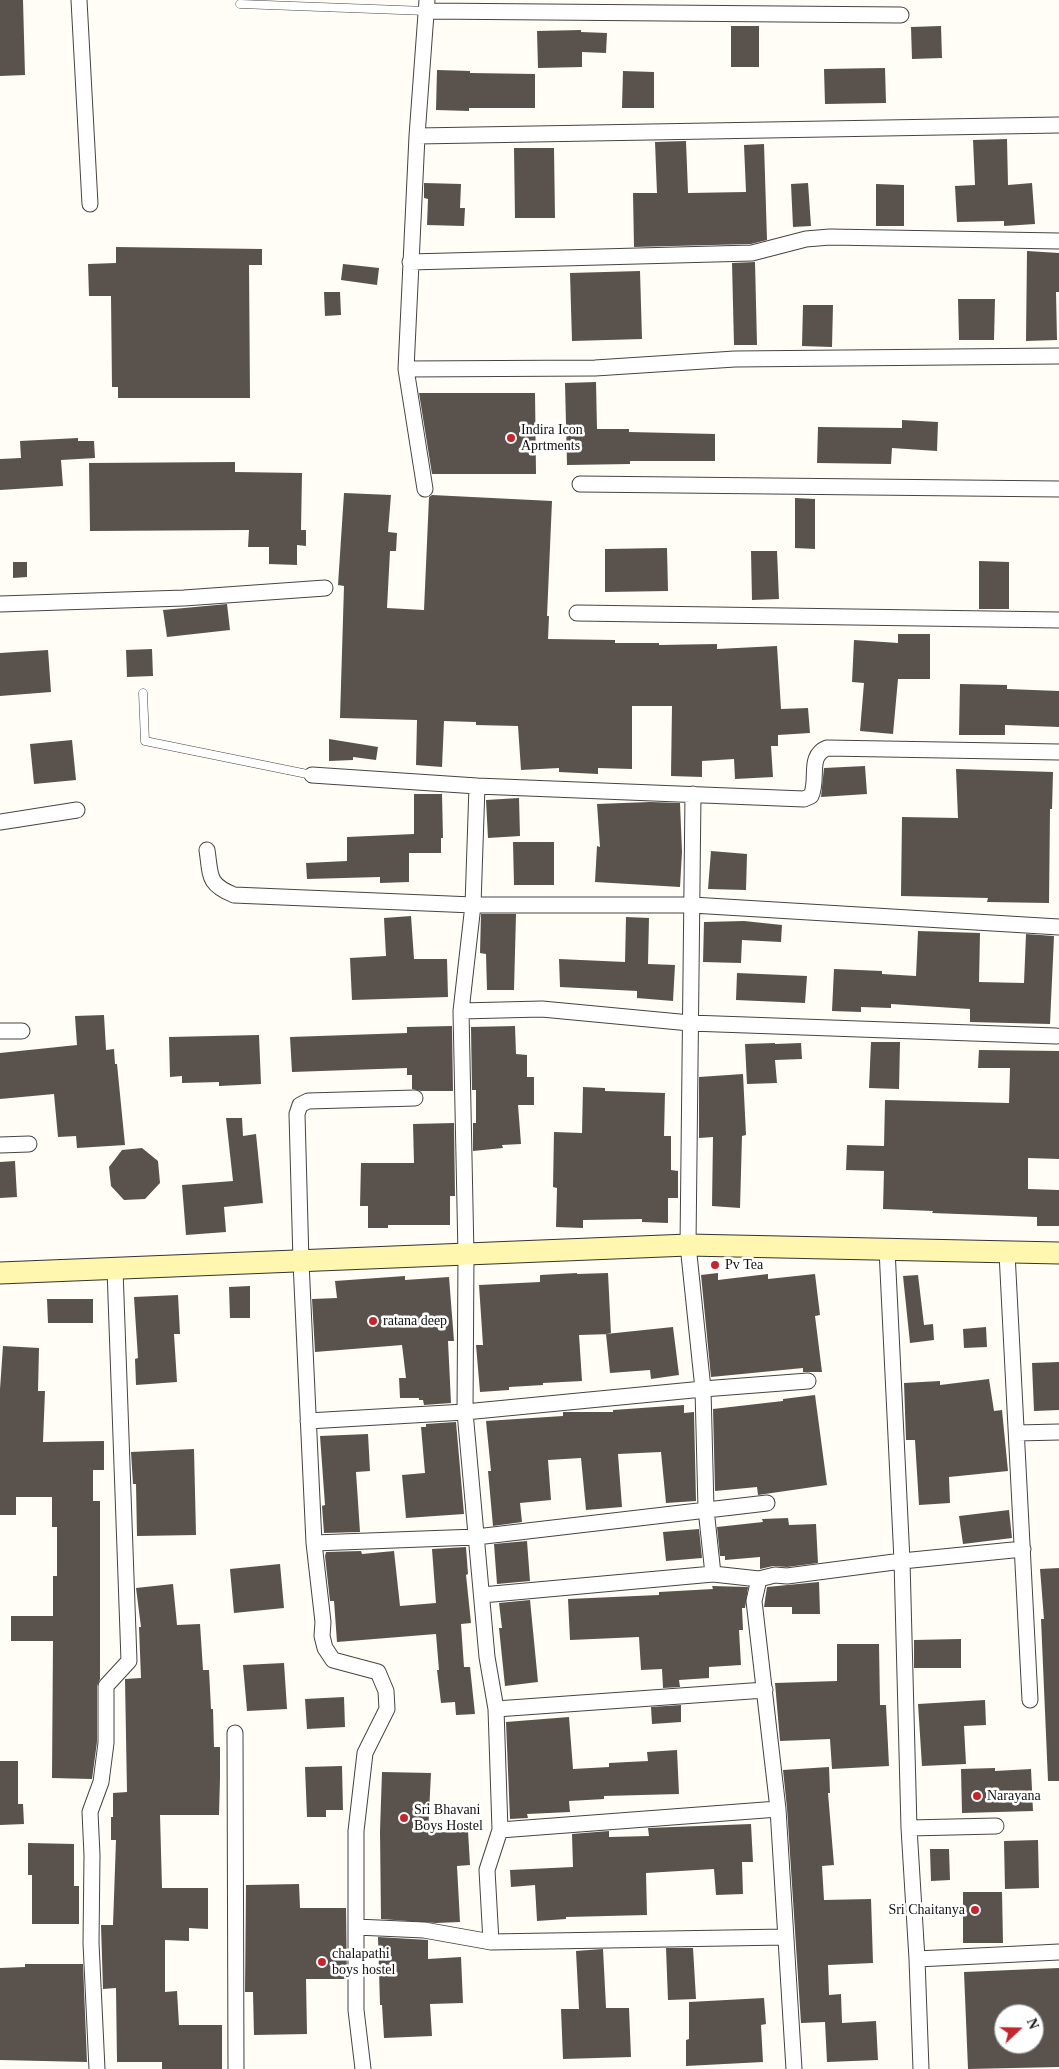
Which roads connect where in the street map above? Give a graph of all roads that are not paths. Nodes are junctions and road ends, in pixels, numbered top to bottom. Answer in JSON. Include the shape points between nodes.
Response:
{"nodes":[{"id":1,"x":80,"y":0,"type":"edge"},
{"id":2,"x":240,"y":4,"type":"dead end"},
{"id":3,"x":427,"y":6,"type":"edge"},
{"id":4,"x":902,"y":14,"type":"dead end"},
{"id":5,"x":1059,"y":125,"type":"edge"},
{"id":6,"x":417,"y":136,"type":"junction"},
{"id":7,"x":90,"y":204,"type":"dead end"},
{"id":8,"x":1059,"y":241,"type":"edge"},
{"id":9,"x":410,"y":262,"type":"junction"},
{"id":10,"x":1059,"y":356,"type":"edge"},
{"id":11,"x":406,"y":369,"type":"junction"},
{"id":12,"x":580,"y":484,"type":"dead end"},
{"id":13,"x":425,"y":489,"type":"dead end"},
{"id":14,"x":1059,"y":489,"type":"edge"},
{"id":15,"x":325,"y":588,"type":"dead end"},
{"id":16,"x":0,"y":604,"type":"edge"},
{"id":17,"x":577,"y":613,"type":"dead end"},
{"id":18,"x":1059,"y":620,"type":"edge"},
{"id":19,"x":143,"y":693,"type":"dead end"},
{"id":20,"x":1059,"y":752,"type":"edge"},
{"id":21,"x":312,"y":775,"type":"joint"},
{"id":22,"x":477,"y":786,"type":"junction"},
{"id":23,"x":692,"y":794,"type":"junction"},
{"id":24,"x":77,"y":810,"type":"dead end"},
{"id":25,"x":0,"y":822,"type":"edge"},
{"id":26,"x":207,"y":850,"type":"dead end"},
{"id":27,"x":692,"y":904,"type":"junction"},
{"id":28,"x":473,"y":905,"type":"junction"},
{"id":29,"x":1059,"y":927,"type":"edge"},
{"id":30,"x":462,"y":1011,"type":"junction"},
{"id":31,"x":690,"y":1023,"type":"junction"},
{"id":32,"x":0,"y":1031,"type":"edge"},
{"id":33,"x":22,"y":1031,"type":"dead end"},
{"id":34,"x":1056,"y":1036,"type":"dead end"},
{"id":35,"x":415,"y":1098,"type":"dead end"},
{"id":36,"x":28,"y":1144,"type":"dead end"},
{"id":37,"x":0,"y":1145,"type":"edge"},
{"id":38,"x":688,"y":1245,"type":"junction"},
{"id":39,"x":887,"y":1249,"type":"junction"},
{"id":40,"x":1007,"y":1253,"type":"junction"},
{"id":41,"x":1059,"y":1254,"type":"edge"},
{"id":42,"x":466,"y":1255,"type":"junction"},
{"id":43,"x":301,"y":1262,"type":"junction"},
{"id":44,"x":115,"y":1269,"type":"junction"},
{"id":45,"x":0,"y":1273,"type":"edge"},
{"id":46,"x":808,"y":1381,"type":"dead end"},
{"id":47,"x":703,"y":1389,"type":"junction"},
{"id":48,"x":465,"y":1412,"type":"junction"},
{"id":49,"x":308,"y":1421,"type":"junction"},
{"id":50,"x":1059,"y":1432,"type":"edge"},
{"id":51,"x":1017,"y":1433,"type":"junction"},
{"id":52,"x":767,"y":1503,"type":"dead end"},
{"id":53,"x":706,"y":1509,"type":"junction"},
{"id":54,"x":476,"y":1537,"type":"junction"},
{"id":55,"x":314,"y":1543,"type":"junction"},
{"id":56,"x":1023,"y":1549,"type":"junction"},
{"id":57,"x":902,"y":1561,"type":"junction"},
{"id":58,"x":713,"y":1574,"type":"junction"},
{"id":59,"x":759,"y":1579,"type":"junction"},
{"id":60,"x":482,"y":1595,"type":"junction"},
{"id":61,"x":765,"y":1690,"type":"junction"},
{"id":62,"x":1030,"y":1700,"type":"dead end"},
{"id":63,"x":496,"y":1709,"type":"junction"},
{"id":64,"x":235,"y":1733,"type":"dead end"},
{"id":65,"x":778,"y":1809,"type":"junction"},
{"id":66,"x":996,"y":1826,"type":"dead end"},
{"id":67,"x":909,"y":1828,"type":"junction"},
{"id":68,"x":500,"y":1830,"type":"junction"},
{"id":69,"x":356,"y":1927,"type":"junction"},
{"id":70,"x":785,"y":1937,"type":"junction"},
{"id":71,"x":491,"y":1942,"type":"junction"},
{"id":72,"x":1059,"y":1952,"type":"edge"},
{"id":73,"x":917,"y":1959,"type":"junction"},
{"id":74,"x":98,"y":2069,"type":"edge"},
{"id":75,"x":236,"y":2069,"type":"edge"},
{"id":76,"x":363,"y":2069,"type":"edge"},
{"id":77,"x":794,"y":2069,"type":"edge"},
{"id":78,"x":921,"y":2069,"type":"edge"}],
"edges":[{"from":1,"to":7,"type":"street"},
{"from":2,"to":3,"type":"lane"},
{"from":3,"to":4,"type":"street"},
{"from":3,"to":6,"type":"street"},
{"from":5,"to":6,"type":"street"},
{"from":6,"to":9,"type":"street"},
{"from":8,"to":9,"type":"street","via":[[830,236],[752,253]]},
{"from":9,"to":11,"type":"street"},
{"from":10,"to":11,"type":"street","via":[[735,359],[595,368]]},
{"from":11,"to":13,"type":"street"},
{"from":12,"to":14,"type":"street"},
{"from":15,"to":16,"type":"street","via":[[184,598]]},
{"from":17,"to":18,"type":"street"},
{"from":19,"to":21,"type":"lane","via":[[145,741]]},
{"from":20,"to":23,"type":"street","via":[[827,748],[816,757],[814,789],[808,798]]},
{"from":21,"to":22,"type":"street"},
{"from":22,"to":23,"type":"street"},
{"from":22,"to":28,"type":"street"},
{"from":23,"to":27,"type":"street"},
{"from":24,"to":25,"type":"street"},
{"from":26,"to":28,"type":"street","via":[[211,879],[219,889],[234,894]]},
{"from":27,"to":28,"type":"street"},
{"from":27,"to":29,"type":"street"},
{"from":27,"to":31,"type":"street"},
{"from":28,"to":30,"type":"street"},
{"from":30,"to":31,"type":"street","via":[[542,1009]]},
{"from":30,"to":42,"type":"street"},
{"from":31,"to":34,"type":"street"},
{"from":31,"to":38,"type":"street"},
{"from":32,"to":33,"type":"street"},
{"from":35,"to":43,"type":"street","via":[[308,1101],[300,1105],[297,1114]]},
{"from":36,"to":37,"type":"street"},
{"from":38,"to":39,"type":"main road"},
{"from":38,"to":42,"type":"main road"},
{"from":38,"to":47,"type":"street"},
{"from":39,"to":40,"type":"main road"},
{"from":39,"to":57,"type":"street"},
{"from":40,"to":41,"type":"main road"},
{"from":40,"to":51,"type":"street"},
{"from":42,"to":43,"type":"main road"},
{"from":42,"to":48,"type":"street"},
{"from":43,"to":44,"type":"main road"},
{"from":43,"to":49,"type":"street"},
{"from":44,"to":45,"type":"main road"},
{"from":44,"to":74,"type":"street","via":[[129,1661],[106,1686],[106,1743],[101,1782],[90,1812],[91,1943]]},
{"from":46,"to":47,"type":"street"},
{"from":47,"to":48,"type":"street"},
{"from":47,"to":53,"type":"street"},
{"from":48,"to":49,"type":"street"},
{"from":48,"to":54,"type":"street"},
{"from":49,"to":55,"type":"street"},
{"from":50,"to":51,"type":"street"},
{"from":51,"to":56,"type":"street"},
{"from":52,"to":53,"type":"street"},
{"from":53,"to":54,"type":"street"},
{"from":53,"to":58,"type":"street"},
{"from":54,"to":55,"type":"street"},
{"from":54,"to":60,"type":"street"},
{"from":55,"to":69,"type":"street","via":[[325,1648],[333,1660],[378,1672],[386,1691],[387,1708],[365,1752],[356,1830]]},
{"from":56,"to":57,"type":"street"},
{"from":56,"to":62,"type":"street"},
{"from":57,"to":59,"type":"street"},
{"from":57,"to":67,"type":"street"},
{"from":58,"to":59,"type":"street"},
{"from":58,"to":60,"type":"street"},
{"from":59,"to":61,"type":"street","via":[[754,1601]]},
{"from":60,"to":63,"type":"street","via":[[487,1657]]},
{"from":61,"to":63,"type":"street"},
{"from":61,"to":65,"type":"street"},
{"from":63,"to":68,"type":"street"},
{"from":64,"to":75,"type":"street"},
{"from":65,"to":68,"type":"street"},
{"from":65,"to":70,"type":"street"},
{"from":66,"to":67,"type":"street"},
{"from":67,"to":73,"type":"street"},
{"from":68,"to":71,"type":"street","via":[[487,1870]]},
{"from":69,"to":71,"type":"street","via":[[424,1930]]},
{"from":69,"to":76,"type":"street","via":[[356,2010]]},
{"from":70,"to":71,"type":"street"},
{"from":70,"to":77,"type":"street"},
{"from":72,"to":73,"type":"street"},
{"from":73,"to":78,"type":"street"}]}
